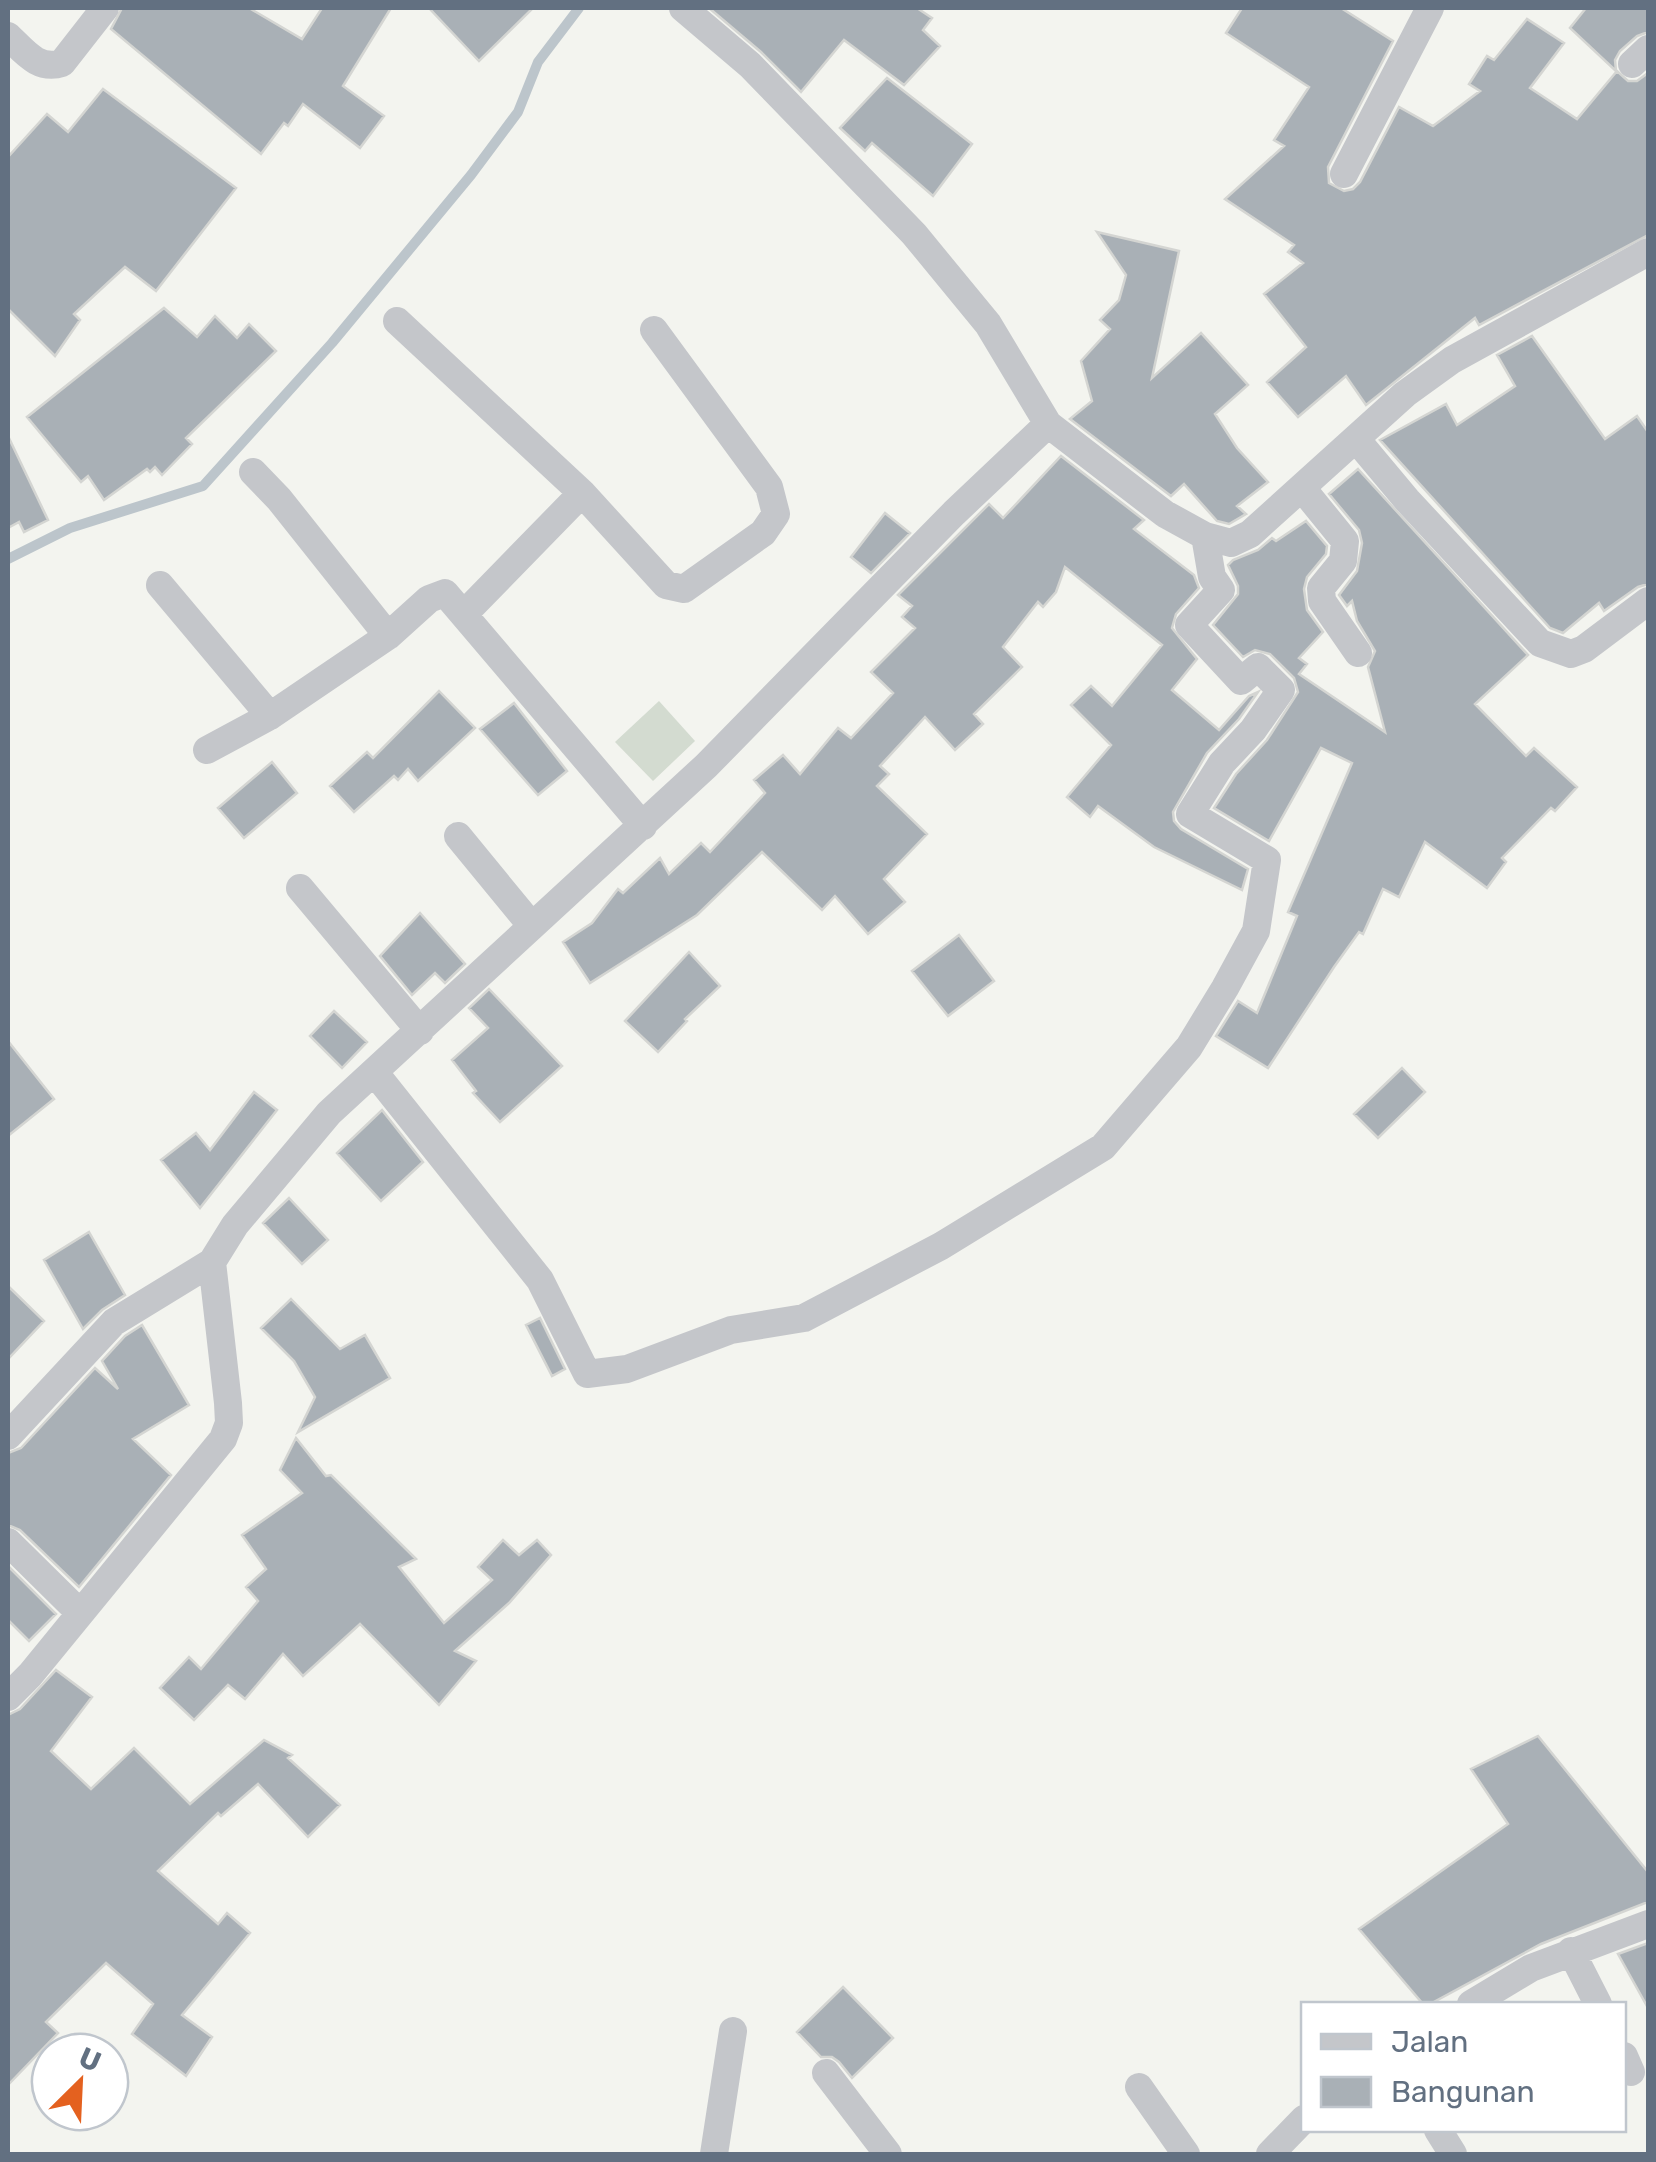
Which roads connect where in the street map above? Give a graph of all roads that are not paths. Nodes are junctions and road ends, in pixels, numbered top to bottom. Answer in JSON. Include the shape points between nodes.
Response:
{"nodes":[{"id":1,"x":105,"y":8,"type":"edge"},
{"id":2,"x":683,"y":8,"type":"edge"},
{"id":3,"x":1430,"y":8,"type":"edge"},
{"id":4,"x":8,"y":36,"type":"edge"},
{"id":5,"x":1344,"y":174,"type":"dead end"},
{"id":6,"x":1648,"y":252,"type":"edge"},
{"id":7,"x":396,"y":320,"type":"dead end"},
{"id":8,"x":654,"y":330,"type":"dead end"},
{"id":9,"x":1048,"y":424,"type":"junction"},
{"id":10,"x":1356,"y":439,"type":"junction"},
{"id":11,"x":253,"y":472,"type":"dead end"},
{"id":12,"x":1302,"y":488,"type":"junction"},
{"id":13,"x":582,"y":493,"type":"junction"},
{"id":14,"x":1205,"y":536,"type":"junction"},
{"id":15,"x":160,"y":584,"type":"dead end"},
{"id":16,"x":1648,"y":601,"type":"edge"},
{"id":17,"x":465,"y":612,"type":"junction"},
{"id":18,"x":388,"y":636,"type":"junction"},
{"id":19,"x":1358,"y":654,"type":"dead end"},
{"id":20,"x":270,"y":716,"type":"junction"},
{"id":21,"x":207,"y":750,"type":"dead end"},
{"id":22,"x":644,"y":826,"type":"junction"},
{"id":23,"x":458,"y":836,"type":"dead end"},
{"id":24,"x":300,"y":888,"type":"dead end"},
{"id":25,"x":531,"y":925,"type":"junction"},
{"id":26,"x":420,"y":1031,"type":"junction"},
{"id":27,"x":375,"y":1072,"type":"junction"},
{"id":28,"x":212,"y":1262,"type":"junction"},
{"id":29,"x":8,"y":1436,"type":"edge"},
{"id":30,"x":8,"y":1542,"type":"edge"},
{"id":31,"x":79,"y":1612,"type":"junction"},
{"id":32,"x":8,"y":1697,"type":"edge"},
{"id":33,"x":1648,"y":1924,"type":"edge"},
{"id":34,"x":1572,"y":1951,"type":"junction"},
{"id":35,"x":1473,"y":2002,"type":"edge"},
{"id":36,"x":1597,"y":2002,"type":"edge"},
{"id":37,"x":733,"y":2031,"type":"dead end"},
{"id":38,"x":826,"y":2074,"type":"dead end"},
{"id":39,"x":1138,"y":2087,"type":"dead end"},
{"id":40,"x":1301,"y":2122,"type":"edge"},
{"id":41,"x":1439,"y":2132,"type":"edge"},
{"id":42,"x":714,"y":2154,"type":"edge"},
{"id":43,"x":888,"y":2154,"type":"edge"},
{"id":44,"x":1186,"y":2154,"type":"edge"},
{"id":45,"x":1270,"y":2154,"type":"edge"},
{"id":46,"x":1453,"y":2154,"type":"edge"}],
"edges":[{"from":1,"to":4,"type":"street","via":[[54,66],[31,58]]},
{"from":2,"to":9,"type":"street","via":[[750,66],[914,234],[988,324]]},
{"from":3,"to":5,"type":"street"},
{"from":6,"to":10,"type":"street","via":[[1452,360]]},
{"from":7,"to":13,"type":"street"},
{"from":8,"to":13,"type":"street","via":[[769,488],[776,514],[763,533],[684,589],[666,585]]},
{"from":9,"to":14,"type":"street","via":[[1165,514]]},
{"from":9,"to":22,"type":"street"},
{"from":10,"to":12,"type":"street"},
{"from":10,"to":16,"type":"street","via":[[1540,643],[1572,654],[1584,650]]},
{"from":11,"to":18,"type":"street"},
{"from":12,"to":14,"type":"street","via":[[1250,534],[1231,543]]},
{"from":12,"to":19,"type":"street","via":[[1345,541],[1346,554],[1321,588],[1322,601]]},
{"from":13,"to":17,"type":"street"},
{"from":14,"to":27,"type":"street","via":[[1220,590],[1189,625],[1241,681],[1258,667],[1281,690],[1190,814],[1267,860],[1256,931],[1189,1047],[1103,1147],[955,1238],[804,1318],[731,1330],[628,1369],[587,1374],[540,1280]]},
{"from":15,"to":20,"type":"street"},
{"from":17,"to":18,"type":"street","via":[[451,596],[438,594]]},
{"from":17,"to":22,"type":"street"},
{"from":18,"to":20,"type":"street"},
{"from":20,"to":21,"type":"street"},
{"from":22,"to":25,"type":"street"},
{"from":23,"to":25,"type":"street"},
{"from":24,"to":26,"type":"street"},
{"from":25,"to":26,"type":"street"},
{"from":26,"to":27,"type":"street"},
{"from":27,"to":28,"type":"street","via":[[296,1150]]},
{"from":28,"to":29,"type":"street","via":[[114,1322]]},
{"from":28,"to":31,"type":"street","via":[[228,1403],[223,1440]]},
{"from":30,"to":31,"type":"street"},
{"from":31,"to":32,"type":"street"},
{"from":33,"to":34,"type":"street"},
{"from":34,"to":35,"type":"street"},
{"from":34,"to":36,"type":"street"},
{"from":37,"to":42,"type":"street"},
{"from":38,"to":43,"type":"street"},
{"from":39,"to":44,"type":"street"},
{"from":40,"to":45,"type":"street"},
{"from":41,"to":46,"type":"street"}]}
